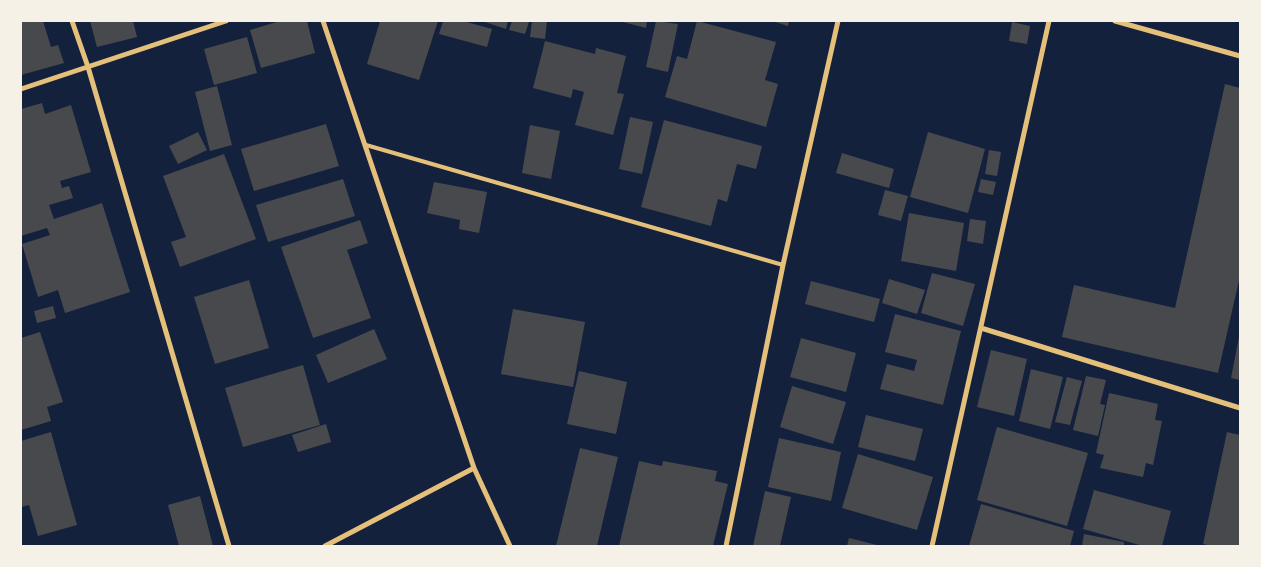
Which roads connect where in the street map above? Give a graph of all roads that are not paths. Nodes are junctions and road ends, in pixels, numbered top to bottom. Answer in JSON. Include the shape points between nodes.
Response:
{"nodes":[{"id":1,"x":72,"y":21,"type":"edge"},
{"id":2,"x":226,"y":21,"type":"edge"},
{"id":3,"x":323,"y":21,"type":"edge"},
{"id":4,"x":838,"y":21,"type":"edge"},
{"id":5,"x":1049,"y":21,"type":"edge"},
{"id":6,"x":1115,"y":21,"type":"edge"},
{"id":7,"x":1240,"y":56,"type":"edge"},
{"id":8,"x":88,"y":66,"type":"junction"},
{"id":9,"x":21,"y":89,"type":"edge"},
{"id":10,"x":366,"y":145,"type":"junction"},
{"id":11,"x":783,"y":265,"type":"junction"},
{"id":12,"x":981,"y":328,"type":"junction"},
{"id":13,"x":1240,"y":408,"type":"edge"},
{"id":14,"x":474,"y":468,"type":"junction"},
{"id":15,"x":229,"y":546,"type":"edge"},
{"id":16,"x":325,"y":546,"type":"edge"},
{"id":17,"x":510,"y":546,"type":"edge"},
{"id":18,"x":726,"y":546,"type":"edge"},
{"id":19,"x":932,"y":546,"type":"edge"}],
"edges":[{"from":1,"to":8,"type":"street"},
{"from":2,"to":8,"type":"street"},
{"from":3,"to":10,"type":"street"},
{"from":4,"to":11,"type":"street"},
{"from":5,"to":12,"type":"street"},
{"from":6,"to":7,"type":"street"},
{"from":8,"to":9,"type":"street"},
{"from":8,"to":15,"type":"street"},
{"from":10,"to":11,"type":"lane"},
{"from":10,"to":14,"type":"street"},
{"from":11,"to":18,"type":"street"},
{"from":12,"to":13,"type":"street"},
{"from":12,"to":19,"type":"street"},
{"from":14,"to":16,"type":"street"},
{"from":14,"to":17,"type":"street"}]}
